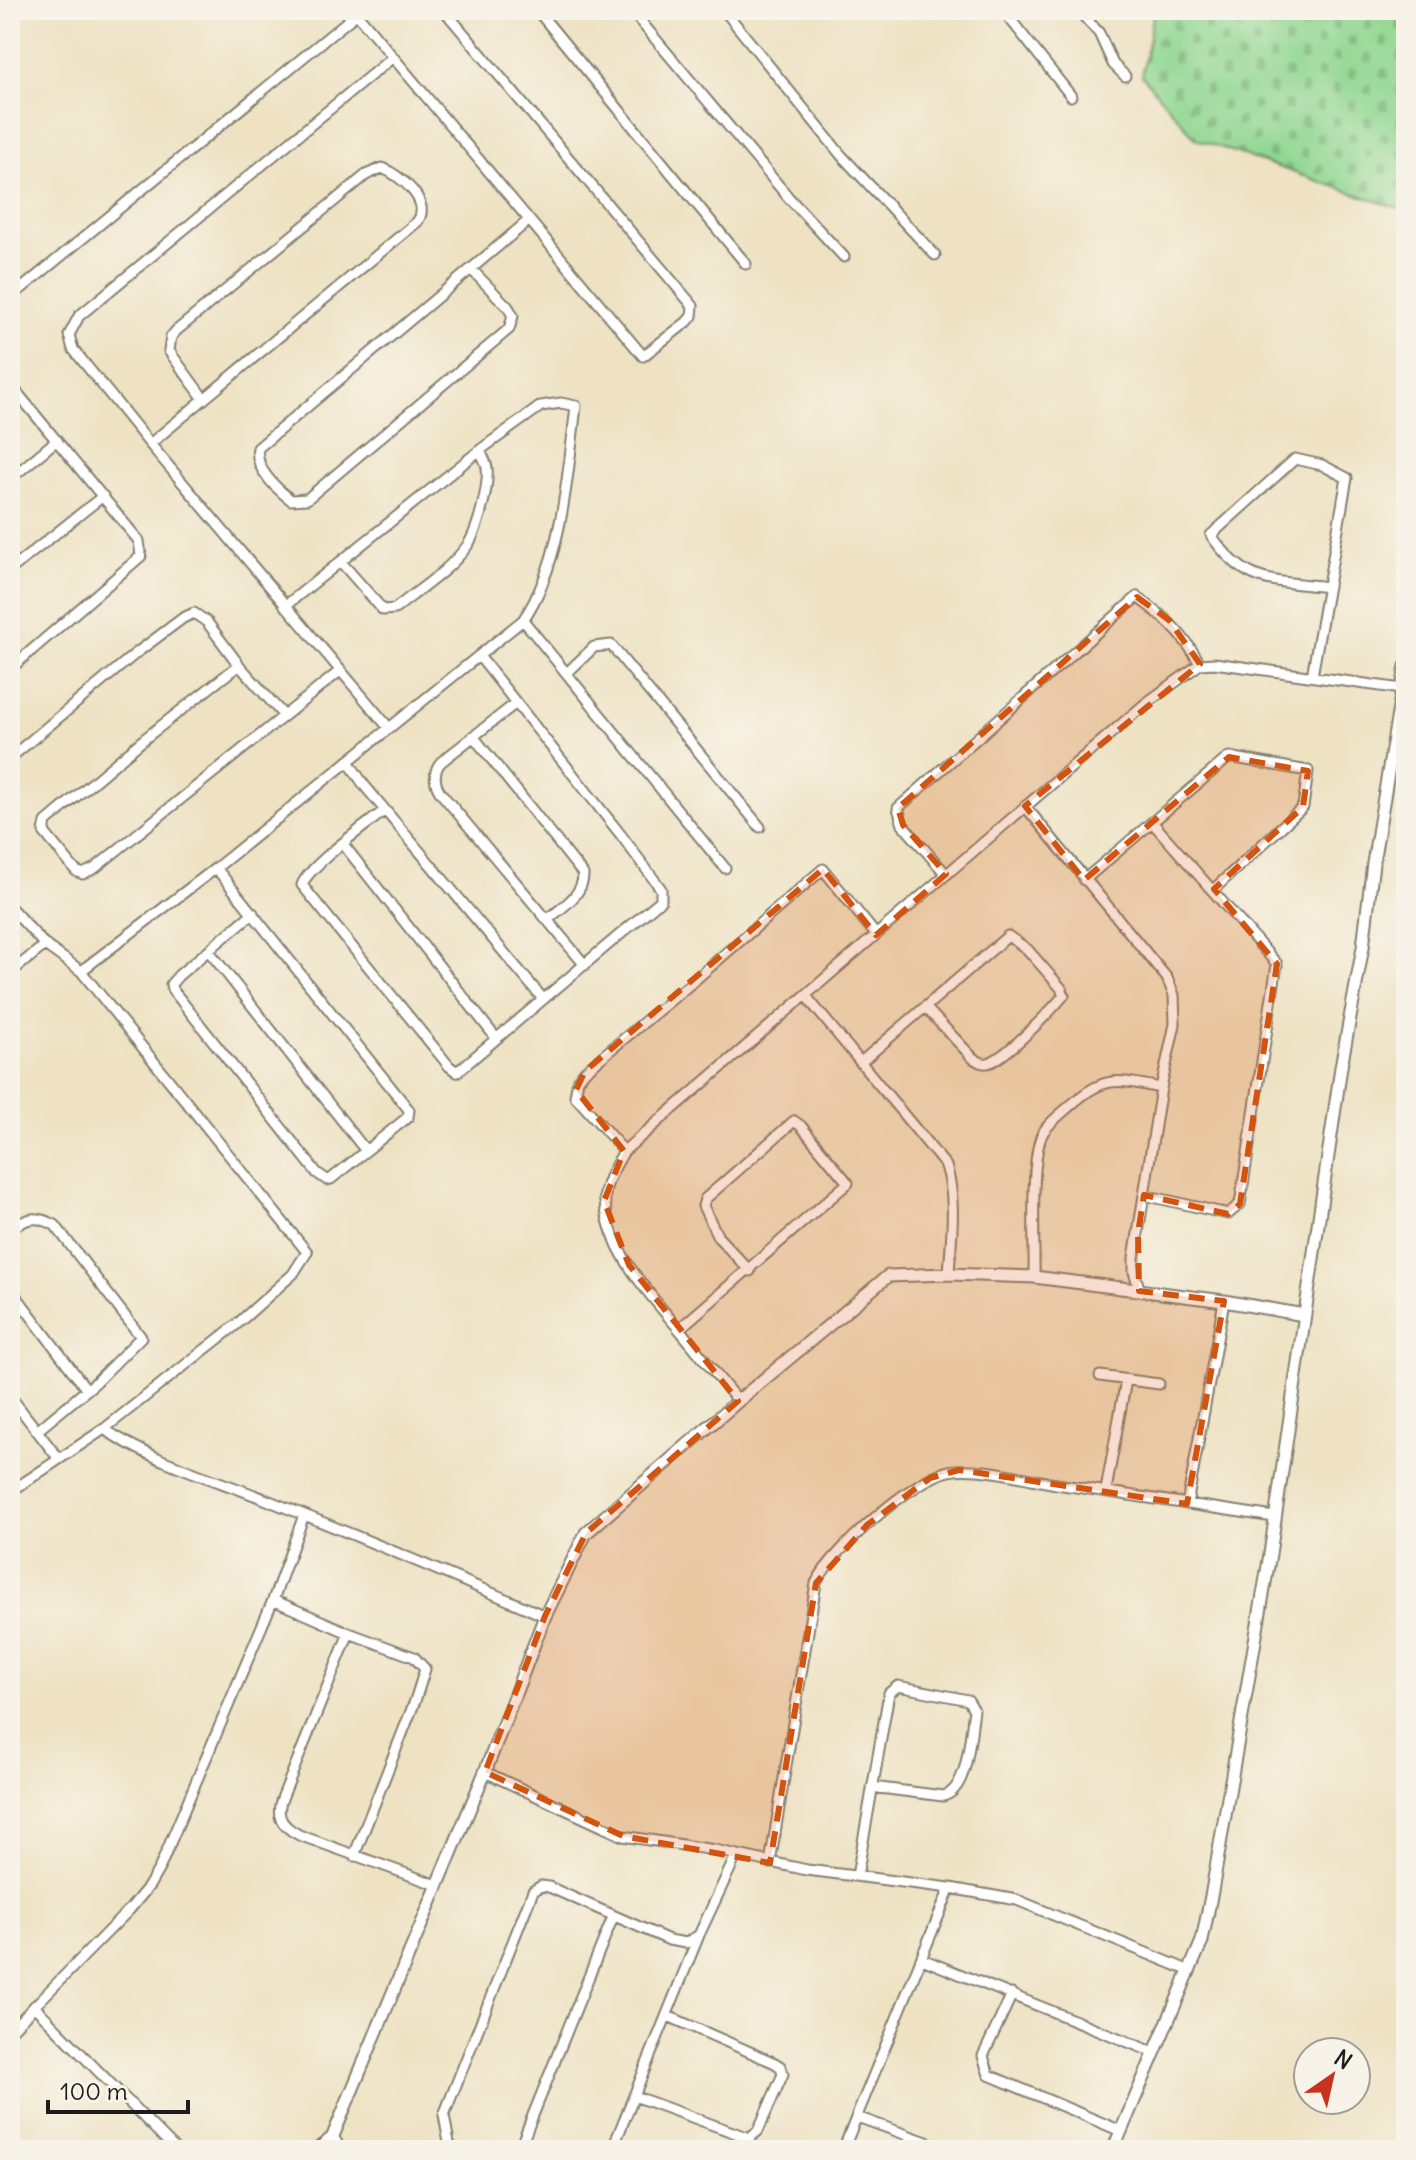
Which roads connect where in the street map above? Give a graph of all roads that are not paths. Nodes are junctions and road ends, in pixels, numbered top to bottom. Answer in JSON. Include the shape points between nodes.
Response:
{"nodes":[{"id":1,"x":444,"y":10,"type":"edge"},
{"id":2,"x":537,"y":10,"type":"edge"},
{"id":3,"x":631,"y":10,"type":"edge"},
{"id":4,"x":724,"y":10,"type":"edge"},
{"id":5,"x":1003,"y":10,"type":"edge"},
{"id":6,"x":1078,"y":10,"type":"edge"},
{"id":7,"x":359,"y":12,"type":"edge"},
{"id":8,"x":393,"y":57,"type":"junction"},
{"id":9,"x":1125,"y":76,"type":"dead end"},
{"id":10,"x":1071,"y":96,"type":"dead end"},
{"id":11,"x":528,"y":221,"type":"junction"},
{"id":12,"x":935,"y":255,"type":"dead end"},
{"id":13,"x":844,"y":257,"type":"dead end"},
{"id":14,"x":746,"y":264,"type":"dead end"},
{"id":15,"x":472,"y":270,"type":"junction"},
{"id":16,"x":10,"y":298,"type":"edge"},
{"id":17,"x":10,"y":384,"type":"edge"},
{"id":18,"x":204,"y":399,"type":"junction"},
{"id":19,"x":57,"y":440,"type":"junction"},
{"id":20,"x":150,"y":444,"type":"junction"},
{"id":21,"x":480,"y":450,"type":"junction"},
{"id":22,"x":10,"y":479,"type":"edge"},
{"id":23,"x":103,"y":496,"type":"junction"},
{"id":24,"x":341,"y":562,"type":"junction"},
{"id":25,"x":10,"y":570,"type":"edge"},
{"id":26,"x":1328,"y":587,"type":"junction"},
{"id":27,"x":285,"y":606,"type":"junction"},
{"id":28,"x":523,"y":620,"type":"junction"},
{"id":29,"x":479,"y":656,"type":"junction"},
{"id":30,"x":1200,"y":664,"type":"junction"},
{"id":31,"x":239,"y":665,"type":"junction"},
{"id":32,"x":1406,"y":666,"type":"edge"},
{"id":33,"x":10,"y":669,"type":"edge"},
{"id":34,"x":340,"y":671,"type":"junction"},
{"id":35,"x":567,"y":673,"type":"junction"},
{"id":36,"x":1312,"y":676,"type":"junction"},
{"id":37,"x":1402,"y":689,"type":"junction"},
{"id":38,"x":516,"y":703,"type":"junction"},
{"id":39,"x":284,"y":716,"type":"junction"},
{"id":40,"x":1400,"y":726,"type":"edge"},
{"id":41,"x":389,"y":728,"type":"junction"},
{"id":42,"x":473,"y":736,"type":"junction"},
{"id":43,"x":10,"y":758,"type":"edge"},
{"id":44,"x":348,"y":761,"type":"junction"},
{"id":45,"x":1025,"y":806,"type":"junction"},
{"id":46,"x":385,"y":810,"type":"junction"},
{"id":47,"x":1152,"y":822,"type":"junction"},
{"id":48,"x":760,"y":827,"type":"dead end"},
{"id":49,"x":343,"y":844,"type":"junction"},
{"id":50,"x":216,"y":868,"type":"junction"},
{"id":51,"x":725,"y":868,"type":"dead end"},
{"id":52,"x":946,"y":874,"type":"junction"},
{"id":53,"x":1084,"y":880,"type":"junction"},
{"id":54,"x":1214,"y":889,"type":"junction"},
{"id":55,"x":10,"y":907,"type":"edge"},
{"id":56,"x":253,"y":913,"type":"junction"},
{"id":57,"x":547,"y":920,"type":"junction"},
{"id":58,"x":876,"y":935,"type":"junction"},
{"id":59,"x":45,"y":945,"type":"junction"},
{"id":60,"x":209,"y":951,"type":"junction"},
{"id":61,"x":585,"y":965,"type":"junction"},
{"id":62,"x":81,"y":971,"type":"junction"},
{"id":63,"x":10,"y":973,"type":"edge"},
{"id":64,"x":806,"y":996,"type":"junction"},
{"id":65,"x":543,"y":999,"type":"junction"},
{"id":66,"x":926,"y":1008,"type":"junction"},
{"id":67,"x":496,"y":1038,"type":"junction"},
{"id":68,"x":861,"y":1062,"type":"junction"},
{"id":69,"x":1161,"y":1088,"type":"junction"},
{"id":70,"x":366,"y":1151,"type":"junction"},
{"id":71,"x":624,"y":1151,"type":"junction"},
{"id":72,"x":1144,"y":1195,"type":"junction"},
{"id":73,"x":10,"y":1230,"type":"edge"},
{"id":74,"x":750,"y":1271,"type":"junction"},
{"id":75,"x":949,"y":1274,"type":"junction"},
{"id":76,"x":1034,"y":1277,"type":"junction"},
{"id":77,"x":10,"y":1288,"type":"edge"},
{"id":78,"x":1140,"y":1291,"type":"junction"},
{"id":79,"x":1224,"y":1301,"type":"junction"},
{"id":80,"x":1304,"y":1315,"type":"junction"},
{"id":81,"x":679,"y":1329,"type":"junction"},
{"id":82,"x":1100,"y":1376,"type":"dead end"},
{"id":83,"x":1126,"y":1380,"type":"junction"},
{"id":84,"x":1159,"y":1384,"type":"dead end"},
{"id":85,"x":87,"y":1390,"type":"junction"},
{"id":86,"x":10,"y":1396,"type":"edge"},
{"id":87,"x":738,"y":1401,"type":"junction"},
{"id":88,"x":104,"y":1429,"type":"junction"},
{"id":89,"x":38,"y":1430,"type":"junction"},
{"id":90,"x":58,"y":1458,"type":"junction"},
{"id":91,"x":1106,"y":1490,"type":"junction"},
{"id":92,"x":10,"y":1492,"type":"edge"},
{"id":93,"x":1187,"y":1504,"type":"junction"},
{"id":94,"x":304,"y":1515,"type":"junction"},
{"id":95,"x":1274,"y":1517,"type":"junction"},
{"id":96,"x":273,"y":1600,"type":"junction"},
{"id":97,"x":545,"y":1616,"type":"junction"},
{"id":98,"x":349,"y":1633,"type":"junction"},
{"id":99,"x":485,"y":1772,"type":"junction"},
{"id":100,"x":872,"y":1787,"type":"junction"},
{"id":101,"x":354,"y":1856,"type":"junction"},
{"id":102,"x":736,"y":1856,"type":"junction"},
{"id":103,"x":770,"y":1863,"type":"junction"},
{"id":104,"x":857,"y":1876,"type":"junction"},
{"id":105,"x":437,"y":1885,"type":"junction"},
{"id":106,"x":950,"y":1888,"type":"junction"},
{"id":107,"x":613,"y":1917,"type":"junction"},
{"id":108,"x":699,"y":1935,"type":"junction"},
{"id":109,"x":922,"y":1959,"type":"junction"},
{"id":110,"x":1190,"y":1971,"type":"junction"},
{"id":111,"x":1012,"y":1994,"type":"junction"},
{"id":112,"x":34,"y":2006,"type":"junction"},
{"id":113,"x":668,"y":2016,"type":"junction"},
{"id":114,"x":10,"y":2031,"type":"edge"},
{"id":115,"x":1153,"y":2052,"type":"junction"},
{"id":116,"x":634,"y":2096,"type":"junction"},
{"id":117,"x":857,"y":2117,"type":"junction"},
{"id":118,"x":1121,"y":2131,"type":"junction"},
{"id":119,"x":333,"y":2136,"type":"junction"},
{"id":120,"x":176,"y":2150,"type":"edge"},
{"id":121,"x":315,"y":2150,"type":"edge"},
{"id":122,"x":341,"y":2150,"type":"edge"},
{"id":123,"x":454,"y":2150,"type":"edge"},
{"id":124,"x":519,"y":2150,"type":"edge"},
{"id":125,"x":612,"y":2150,"type":"edge"},
{"id":126,"x":843,"y":2150,"type":"edge"},
{"id":127,"x":949,"y":2150,"type":"edge"},
{"id":128,"x":1113,"y":2150,"type":"edge"}],
"edges":[{"from":1,"to":11,"type":"street","via":[[691,302],[692,316],[643,356]]},
{"from":2,"to":14,"type":"street"},
{"from":3,"to":13,"type":"street"},
{"from":4,"to":12,"type":"street","via":[[841,155]]},
{"from":5,"to":10,"type":"street"},
{"from":6,"to":9,"type":"street"},
{"from":7,"to":8,"type":"street"},
{"from":7,"to":16,"type":"street"},
{"from":8,"to":11,"type":"street"},
{"from":8,"to":20,"type":"street","via":[[75,321],[69,335],[73,349]]},
{"from":11,"to":15,"type":"street"},
{"from":15,"to":15,"type":"street","via":[[258,448],[258,461],[291,500],[307,499],[509,329],[513,316],[508,307]]},
{"from":17,"to":19,"type":"street"},
{"from":18,"to":18,"type":"street","via":[[422,217],[422,207],[398,176],[382,168],[366,175],[176,331],[169,351]]},
{"from":18,"to":20,"type":"street"},
{"from":19,"to":22,"type":"street"},
{"from":19,"to":23,"type":"street"},
{"from":20,"to":27,"type":"street"},
{"from":21,"to":24,"type":"street"},
{"from":21,"to":24,"type":"street","via":[[487,464],[486,483],[471,540],[395,609],[383,610]]},
{"from":21,"to":28,"type":"street","via":[[541,406],[576,406],[549,566]]},
{"from":23,"to":25,"type":"street"},
{"from":23,"to":33,"type":"street","via":[[139,541],[141,556]]},
{"from":24,"to":27,"type":"street"},
{"from":26,"to":26,"type":"street","via":[[1347,478],[1295,459],[1211,535],[1227,558],[1258,578]]},
{"from":26,"to":36,"type":"street"},
{"from":27,"to":34,"type":"street"},
{"from":28,"to":29,"type":"street"},
{"from":28,"to":35,"type":"street"},
{"from":29,"to":38,"type":"street"},
{"from":29,"to":41,"type":"street"},
{"from":30,"to":36,"type":"street"},
{"from":30,"to":45,"type":"street"},
{"from":30,"to":52,"type":"street","via":[[1169,620],[1137,597],[898,808],[903,825]]},
{"from":31,"to":39,"type":"street"},
{"from":31,"to":39,"type":"street","via":[[46,822],[44,832],[71,867],[83,874],[95,868]]},
{"from":31,"to":43,"type":"street","via":[[207,622],[188,615]]},
{"from":32,"to":37,"type":"street"},
{"from":34,"to":39,"type":"street"},
{"from":34,"to":41,"type":"street"},
{"from":35,"to":48,"type":"street","via":[[594,647],[611,645]]},
{"from":35,"to":51,"type":"street"},
{"from":36,"to":37,"type":"street"},
{"from":37,"to":40,"type":"street"},
{"from":38,"to":42,"type":"street"},
{"from":38,"to":61,"type":"street","via":[[661,889],[661,900]]},
{"from":40,"to":80,"type":"street"},
{"from":41,"to":44,"type":"street"},
{"from":42,"to":57,"type":"street","via":[[583,874],[578,892]]},
{"from":42,"to":57,"type":"street","via":[[437,766],[437,787]]},
{"from":44,"to":46,"type":"street"},
{"from":44,"to":50,"type":"street"},
{"from":45,"to":52,"type":"street"},
{"from":45,"to":53,"type":"street"},
{"from":46,"to":49,"type":"street"},
{"from":46,"to":65,"type":"street"},
{"from":47,"to":53,"type":"street"},
{"from":47,"to":54,"type":"street"},
{"from":47,"to":54,"type":"street","via":[[1229,757],[1308,771],[1303,807]]},
{"from":49,"to":67,"type":"street"},
{"from":49,"to":67,"type":"street","via":[[304,879],[303,888],[452,1069],[460,1071]]},
{"from":50,"to":56,"type":"street"},
{"from":50,"to":62,"type":"street"},
{"from":52,"to":58,"type":"street"},
{"from":53,"to":69,"type":"street","via":[[1167,978],[1174,995],[1175,1024]]},
{"from":54,"to":72,"type":"street","via":[[1277,964],[1240,1204],[1228,1214]]},
{"from":55,"to":59,"type":"street"},
{"from":56,"to":60,"type":"street"},
{"from":56,"to":70,"type":"street","via":[[409,1110],[408,1117]]},
{"from":57,"to":61,"type":"street"},
{"from":58,"to":64,"type":"street"},
{"from":58,"to":71,"type":"street","via":[[823,869],[585,1071],[575,1096]]},
{"from":59,"to":62,"type":"street"},
{"from":59,"to":63,"type":"street"},
{"from":60,"to":70,"type":"street"},
{"from":60,"to":70,"type":"street","via":[[171,984],[173,993],[322,1177],[331,1179]]},
{"from":61,"to":65,"type":"street"},
{"from":62,"to":88,"type":"street","via":[[307,1252],[293,1274],[236,1325]]},
{"from":64,"to":68,"type":"street"},
{"from":64,"to":71,"type":"street"},
{"from":65,"to":67,"type":"street"},
{"from":66,"to":66,"type":"street","via":[[1008,936],[1027,949],[1064,995],[1005,1052],[983,1063]]},
{"from":66,"to":68,"type":"street"},
{"from":68,"to":75,"type":"street","via":[[946,1166],[952,1227]]},
{"from":69,"to":72,"type":"street"},
{"from":69,"to":76,"type":"street","via":[[1104,1082],[1084,1093],[1043,1132],[1036,1161]]},
{"from":71,"to":81,"type":"street","via":[[606,1189],[609,1219],[640,1283]]},
{"from":72,"to":78,"type":"street","via":[[1134,1258]]},
{"from":73,"to":85,"type":"street","via":[[25,1219],[40,1217],[55,1225],[141,1337]]},
{"from":74,"to":74,"type":"street","via":[[848,1183],[794,1121],[705,1199],[703,1206],[718,1237]]},
{"from":74,"to":81,"type":"street"},
{"from":75,"to":76,"type":"street"},
{"from":75,"to":87,"type":"street","via":[[888,1276]]},
{"from":76,"to":78,"type":"street"},
{"from":77,"to":85,"type":"street"},
{"from":78,"to":79,"type":"street"},
{"from":79,"to":80,"type":"street"},
{"from":79,"to":93,"type":"street"},
{"from":80,"to":95,"type":"street"},
{"from":81,"to":87,"type":"street"},
{"from":82,"to":83,"type":"street"},
{"from":83,"to":84,"type":"street"},
{"from":83,"to":91,"type":"street"},
{"from":85,"to":89,"type":"street"},
{"from":86,"to":89,"type":"street"},
{"from":87,"to":97,"type":"street","via":[[586,1533]]},
{"from":88,"to":90,"type":"street"},
{"from":88,"to":94,"type":"street","via":[[160,1458]]},
{"from":89,"to":90,"type":"street"},
{"from":90,"to":92,"type":"street"},
{"from":91,"to":93,"type":"street"},
{"from":91,"to":103,"type":"street","via":[[946,1471],[892,1505],[832,1558],[812,1595]]},
{"from":93,"to":95,"type":"street"},
{"from":94,"to":96,"type":"street"},
{"from":94,"to":97,"type":"street"},
{"from":95,"to":110,"type":"street","via":[[1221,1846],[1202,1941]]},
{"from":96,"to":98,"type":"street"},
{"from":96,"to":112,"type":"street","via":[[149,1886]]},
{"from":97,"to":99,"type":"street"},
{"from":98,"to":101,"type":"street","via":[[278,1811],[290,1830]]},
{"from":98,"to":101,"type":"street","via":[[414,1657],[425,1669]]},
{"from":99,"to":102,"type":"street","via":[[623,1836]]},
{"from":99,"to":105,"type":"street"},
{"from":100,"to":100,"type":"street","via":[[889,1693],[898,1686],[968,1700],[974,1710],[962,1782],[950,1795]]},
{"from":100,"to":104,"type":"street"},
{"from":101,"to":105,"type":"street"},
{"from":102,"to":103,"type":"street"},
{"from":102,"to":108,"type":"street"},
{"from":103,"to":104,"type":"street"},
{"from":104,"to":106,"type":"street"},
{"from":105,"to":119,"type":"street"},
{"from":106,"to":109,"type":"street"},
{"from":106,"to":110,"type":"street","via":[[1017,1900]]},
{"from":107,"to":108,"type":"street","via":[[678,1942]]},
{"from":107,"to":123,"type":"street","via":[[549,1887],[533,1891],[444,2115]]},
{"from":107,"to":124,"type":"street"},
{"from":108,"to":113,"type":"street"},
{"from":109,"to":111,"type":"street"},
{"from":109,"to":117,"type":"street"},
{"from":110,"to":115,"type":"street"},
{"from":111,"to":115,"type":"street"},
{"from":111,"to":118,"type":"street","via":[[983,2056],[989,2075]]},
{"from":112,"to":114,"type":"street"},
{"from":112,"to":120,"type":"street"},
{"from":113,"to":116,"type":"street"},
{"from":113,"to":116,"type":"street","via":[[775,2063],[783,2074],[758,2131],[749,2138]]},
{"from":115,"to":118,"type":"street"},
{"from":116,"to":125,"type":"street"},
{"from":117,"to":126,"type":"street"},
{"from":117,"to":127,"type":"street"},
{"from":118,"to":128,"type":"street"},
{"from":119,"to":121,"type":"street"},
{"from":119,"to":122,"type":"street"}]}
